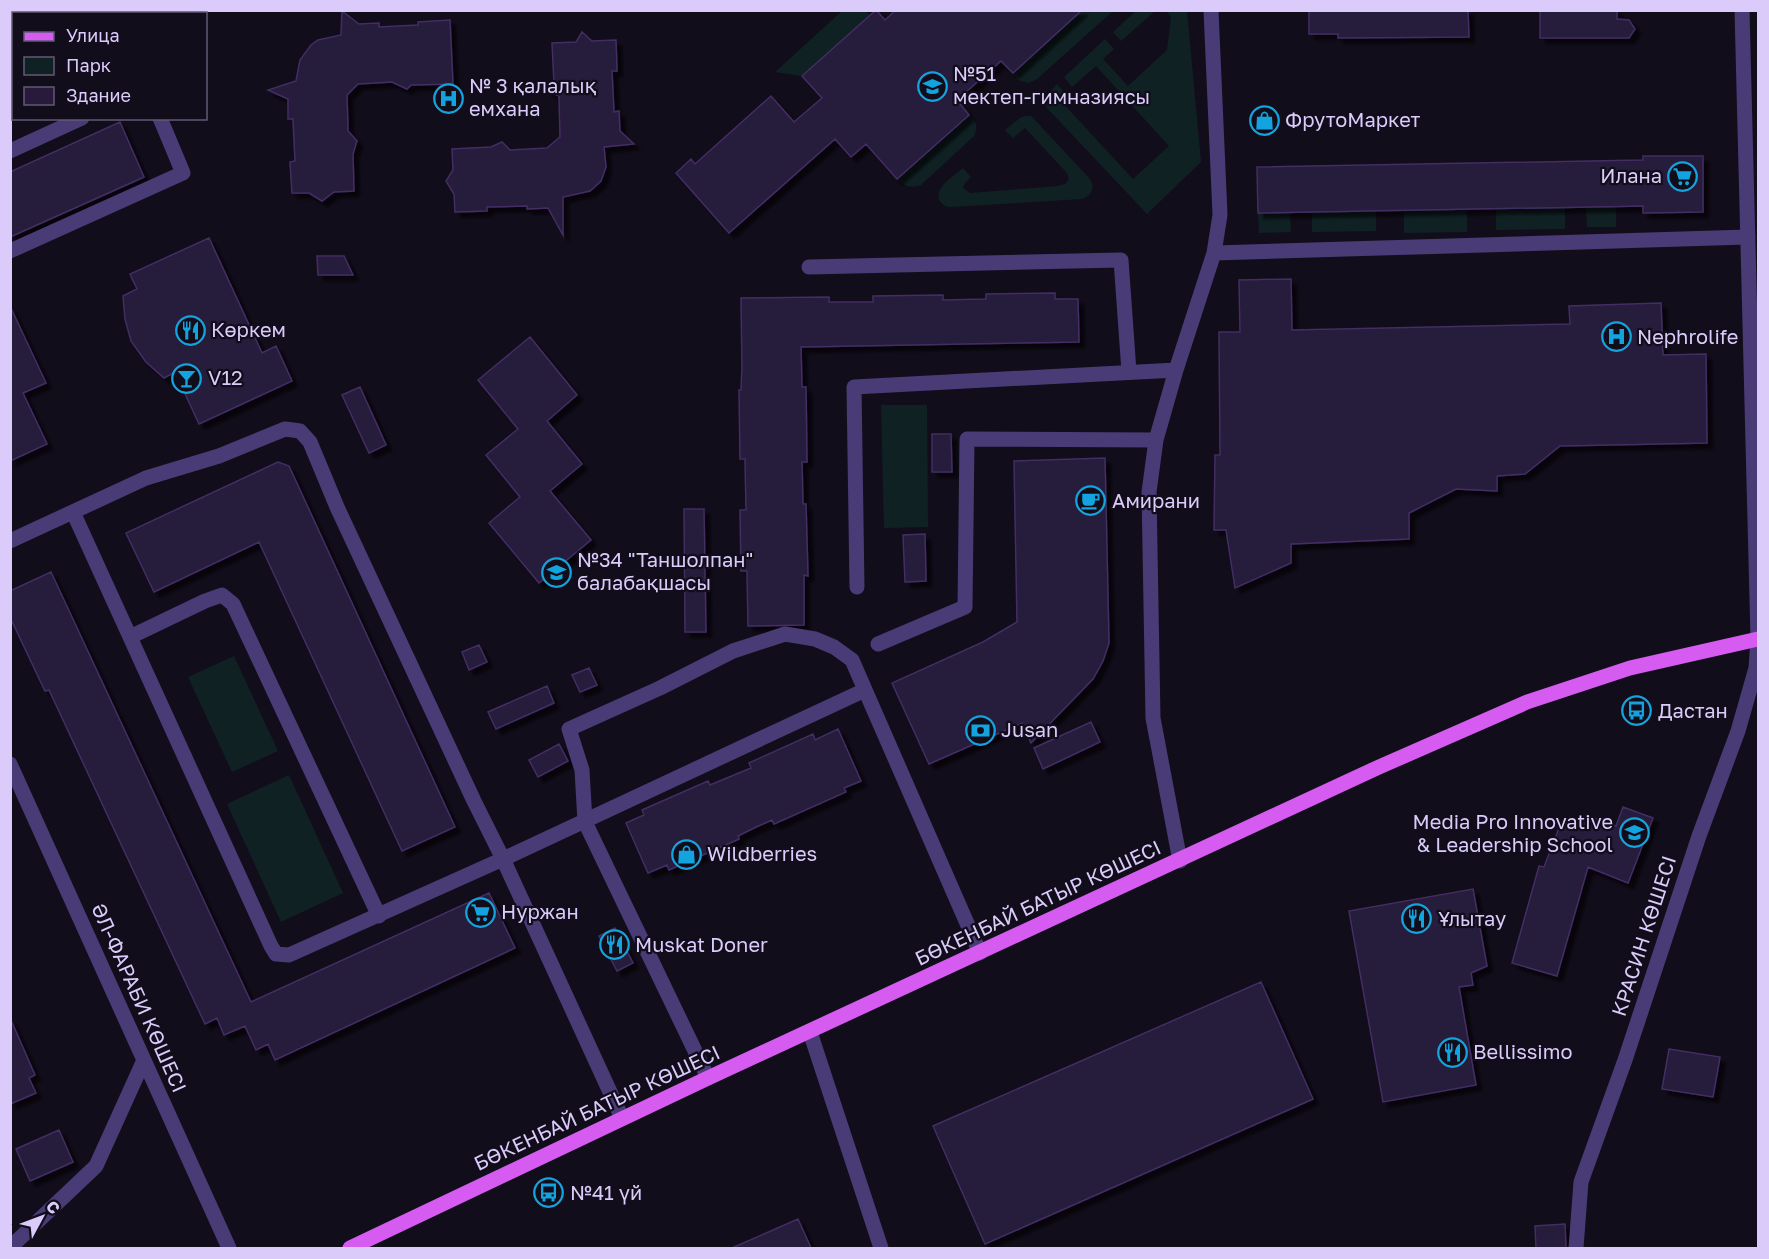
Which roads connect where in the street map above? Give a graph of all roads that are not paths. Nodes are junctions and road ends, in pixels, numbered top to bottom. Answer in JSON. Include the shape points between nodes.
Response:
{"nodes":[{"id":1,"x":1211,"y":10,"type":"edge"},
{"id":2,"x":1742,"y":10,"type":"edge"},
{"id":3,"x":1751,"y":92,"type":"edge"},
{"id":4,"x":78,"y":120,"type":"edge"},
{"id":5,"x":161,"y":120,"type":"edge"},
{"id":6,"x":10,"y":151,"type":"edge"},
{"id":7,"x":1748,"y":237,"type":"junction"},
{"id":8,"x":10,"y":251,"type":"edge"},
{"id":9,"x":1214,"y":253,"type":"junction"},
{"id":10,"x":809,"y":267,"type":"dead end"},
{"id":11,"x":1176,"y":370,"type":"junction"},
{"id":12,"x":1129,"y":372,"type":"junction"},
{"id":13,"x":1156,"y":440,"type":"junction"},
{"id":14,"x":73,"y":512,"type":"junction"},
{"id":15,"x":10,"y":542,"type":"edge"},
{"id":16,"x":857,"y":587,"type":"dead end"},
{"id":17,"x":130,"y":637,"type":"junction"},
{"id":18,"x":1758,"y":639,"type":"edge"},
{"id":19,"x":878,"y":644,"type":"dead end"},
{"id":20,"x":865,"y":690,"type":"junction"},
{"id":21,"x":10,"y":764,"type":"edge"},
{"id":22,"x":585,"y":822,"type":"junction"},
{"id":23,"x":503,"y":859,"type":"junction"},
{"id":24,"x":1180,"y":861,"type":"junction"},
{"id":25,"x":378,"y":916,"type":"junction"},
{"id":26,"x":980,"y":953,"type":"junction"},
{"id":27,"x":810,"y":1032,"type":"junction"},
{"id":28,"x":144,"y":1060,"type":"junction"},
{"id":29,"x":708,"y":1078,"type":"junction"},
{"id":30,"x":622,"y":1118,"type":"junction"},
{"id":31,"x":10,"y":1244,"type":"edge"},
{"id":32,"x":229,"y":1248,"type":"edge"},
{"id":33,"x":350,"y":1248,"type":"edge"},
{"id":34,"x":881,"y":1248,"type":"edge"},
{"id":35,"x":1576,"y":1248,"type":"edge"}],
"edges":[{"from":1,"to":9,"type":"street","via":[[1220,215]]},
{"from":2,"to":3,"type":"street","name":"КРАСИН КӨШЕСІ"},
{"from":3,"to":7,"type":"street","name":"КРАСИН КӨШЕСІ"},
{"from":4,"to":6,"type":"street"},
{"from":5,"to":8,"type":"street","via":[[183,174]]},
{"from":7,"to":9,"type":"street"},
{"from":7,"to":18,"type":"street","name":"КРАСИН КӨШЕСІ"},
{"from":9,"to":11,"type":"street"},
{"from":10,"to":12,"type":"street","via":[[1121,260]]},
{"from":11,"to":12,"type":"street"},
{"from":11,"to":13,"type":"street"},
{"from":12,"to":16,"type":"street","via":[[854,387]]},
{"from":13,"to":19,"type":"street","via":[[967,440],[964,607]]},
{"from":13,"to":24,"type":"street","via":[[1149,492],[1153,718]]},
{"from":14,"to":15,"type":"street"},
{"from":14,"to":17,"type":"street"},
{"from":14,"to":23,"type":"street","via":[[146,478],[219,456],[285,429],[300,431],[310,442]]},
{"from":17,"to":25,"type":"street","via":[[276,954],[289,955]]},
{"from":17,"to":25,"type":"street","via":[[222,595],[233,604]]},
{"from":18,"to":24,"type":"main road","name":"БӨКЕНБАЙ БАТЫР КӨШЕСІ","via":[[1630,668],[1527,702]]},
{"from":18,"to":35,"type":"street","name":"КРАСИН КӨШЕСІ","via":[[1756,668],[1738,731],[1581,1182]]},
{"from":20,"to":22,"type":"street"},
{"from":20,"to":22,"type":"street","via":[[852,660],[815,639],[785,634],[733,651],[569,729],[582,770]]},
{"from":20,"to":26,"type":"street"},
{"from":21,"to":28,"type":"street","name":"ӘЛ-ФАРАБИ КӨШЕСІ"},
{"from":22,"to":23,"type":"street"},
{"from":22,"to":29,"type":"street"},
{"from":23,"to":25,"type":"street"},
{"from":23,"to":30,"type":"street"},
{"from":24,"to":26,"type":"main road","name":"БӨКЕНБАЙ БАТЫР КӨШЕСІ"},
{"from":26,"to":27,"type":"main road","name":"БӨКЕНБАЙ БАТЫР КӨШЕСІ"},
{"from":27,"to":29,"type":"main road","name":"БӨКЕНБАЙ БАТЫР КӨШЕСІ"},
{"from":27,"to":34,"type":"street"},
{"from":28,"to":31,"type":"street","via":[[96,1166]]},
{"from":28,"to":32,"type":"street","name":"ӘЛ-ФАРАБИ КӨШЕСІ"},
{"from":29,"to":30,"type":"main road","name":"БӨКЕНБАЙ БАТЫР КӨШЕСІ"},
{"from":30,"to":33,"type":"main road","name":"БӨКЕНБАЙ БАТЫР КӨШЕСІ"}]}
